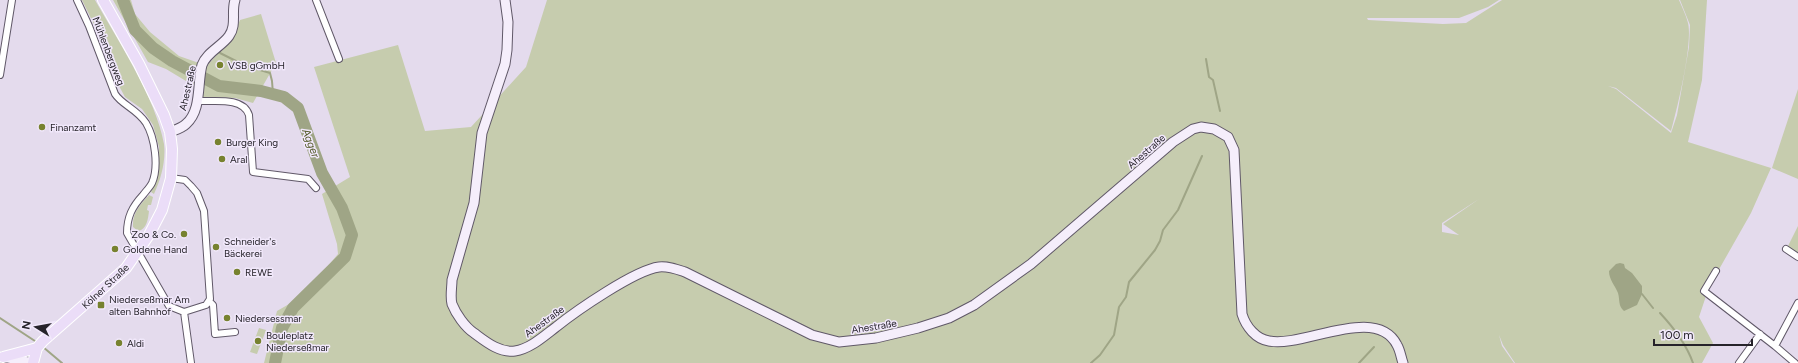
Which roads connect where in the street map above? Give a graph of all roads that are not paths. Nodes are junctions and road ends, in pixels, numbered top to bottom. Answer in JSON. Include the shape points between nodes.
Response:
{"nodes":[{"id":1,"x":12,"y":0,"type":"edge"},
{"id":2,"x":77,"y":0,"type":"edge"},
{"id":3,"x":103,"y":0,"type":"edge"},
{"id":4,"x":235,"y":0,"type":"edge"},
{"id":5,"x":316,"y":0,"type":"edge"},
{"id":6,"x":505,"y":0,"type":"edge"},
{"id":7,"x":339,"y":59,"type":"dead end"},
{"id":8,"x":0,"y":75,"type":"edge"},
{"id":9,"x":197,"y":102,"type":"junction"},
{"id":10,"x":170,"y":132,"type":"junction"},
{"id":11,"x":171,"y":178,"type":"junction"},
{"id":12,"x":316,"y":188,"type":"dead end"},
{"id":13,"x":1786,"y":249,"type":"dead end"},
{"id":14,"x":138,"y":252,"type":"junction"},
{"id":15,"x":1798,"y":257,"type":"edge"},
{"id":16,"x":1716,"y":271,"type":"dead end"},
{"id":17,"x":209,"y":301,"type":"junction"},
{"id":18,"x":1798,"y":303,"type":"edge"},
{"id":19,"x":184,"y":312,"type":"junction"},
{"id":20,"x":235,"y":332,"type":"dead end"},
{"id":21,"x":1760,"y":334,"type":"junction"},
{"id":22,"x":39,"y":345,"type":"junction"},
{"id":23,"x":1775,"y":346,"type":"junction"},
{"id":24,"x":4,"y":359,"type":"edge"},
{"id":25,"x":33,"y":363,"type":"edge"},
{"id":26,"x":191,"y":363,"type":"edge"},
{"id":27,"x":1403,"y":363,"type":"edge"},
{"id":28,"x":1739,"y":363,"type":"edge"},
{"id":29,"x":1795,"y":363,"type":"edge"}],
"edges":[{"from":1,"to":8,"type":"street"},
{"from":2,"to":14,"type":"street","name":"Mühlenbergweg","via":[[115,94],[147,124],[155,148],[152,182],[130,212],[127,222],[128,233]]},
{"from":3,"to":10,"type":"main road","name":"Kölner Straße","via":[[156,97]]},
{"from":4,"to":9,"type":"main road","name":"Ahestraße","via":[[229,36],[202,66]]},
{"from":5,"to":7,"type":"street"},
{"from":6,"to":27,"type":"main road","name":"Ahestraße","via":[[508,22],[505,64],[482,133],[474,203],[452,280],[451,292],[452,303],[471,331],[500,349],[515,351],[531,345],[581,308],[657,267],[670,267],[685,272],[812,335],[839,342],[876,338],[926,326],[974,305],[1031,264],[1173,142],[1193,129],[1201,127],[1214,129],[1228,137],[1234,150],[1242,314],[1253,333],[1276,342],[1338,330],[1377,329],[1388,335],[1397,345]]},
{"from":9,"to":10,"type":"main road","name":"Ahestraße","via":[[186,124]]},
{"from":9,"to":12,"type":"street","via":[[242,104],[249,115],[253,172],[308,179]]},
{"from":10,"to":11,"type":"main road","name":"Kölner Straße"},
{"from":11,"to":14,"type":"main road","name":"Kölner Straße","via":[[162,210]]},
{"from":11,"to":17,"type":"street","via":[[185,180],[197,193],[204,211],[211,293]]},
{"from":13,"to":15,"type":"street"},
{"from":14,"to":19,"type":"street","via":[[169,306]]},
{"from":14,"to":22,"type":"main road","name":"Kölner Straße","via":[[126,268]]},
{"from":16,"to":21,"type":"street","via":[[1704,291]]},
{"from":17,"to":19,"type":"street","via":[[206,305]]},
{"from":17,"to":20,"type":"street","via":[[212,305],[215,334]]},
{"from":18,"to":23,"type":"street"},
{"from":19,"to":26,"type":"street"},
{"from":21,"to":23,"type":"street"},
{"from":21,"to":28,"type":"street"},
{"from":22,"to":24,"type":"main road"},
{"from":22,"to":25,"type":"main road"},
{"from":23,"to":29,"type":"street"},
{"from":24,"to":25,"type":"main road"}]}
